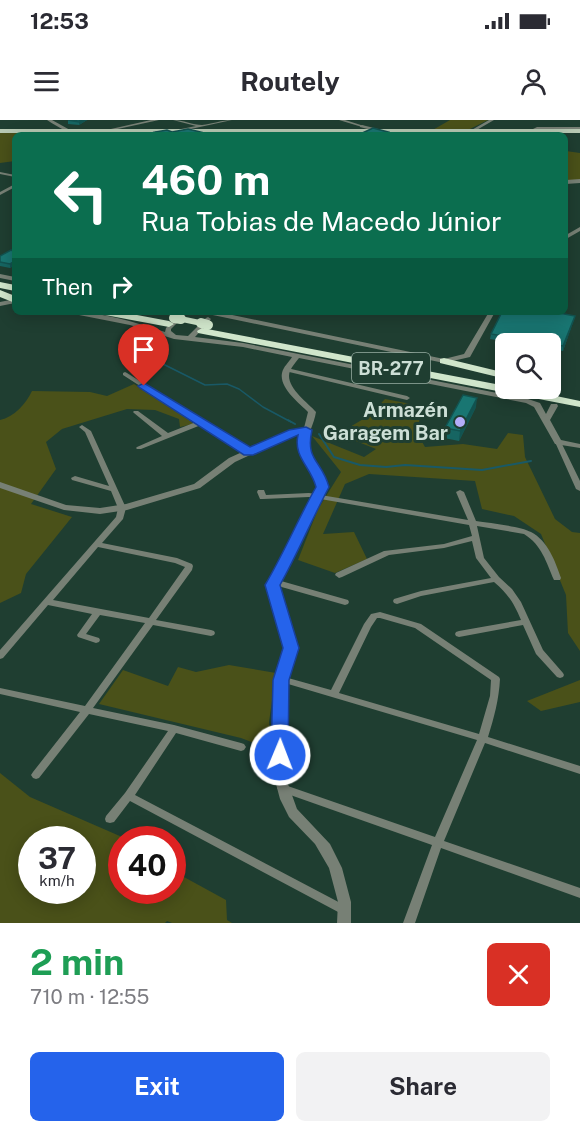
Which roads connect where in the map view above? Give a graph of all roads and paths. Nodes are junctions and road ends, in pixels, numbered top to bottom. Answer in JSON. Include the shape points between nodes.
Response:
{"nodes":[{"id":1,"x":50,"y":120,"type":"edge"},
{"id":2,"x":157,"y":120,"type":"edge"},
{"id":3,"x":175,"y":120,"type":"edge"},
{"id":4,"x":230,"y":120,"type":"edge"},
{"id":5,"x":341,"y":120,"type":"edge"},
{"id":6,"x":375,"y":120,"type":"edge"},
{"id":7,"x":492,"y":120,"type":"edge"},
{"id":8,"x":202,"y":126,"type":"junction"},
{"id":9,"x":362,"y":126,"type":"junction"},
{"id":10,"x":60,"y":127,"type":"junction"},
{"id":11,"x":578,"y":130,"type":"edge"},
{"id":12,"x":0,"y":131,"type":"edge"},
{"id":13,"x":51,"y":131,"type":"junction"},
{"id":14,"x":69,"y":131,"type":"junction"},
{"id":15,"x":104,"y":131,"type":"junction"},
{"id":16,"x":135,"y":131,"type":"joint"},
{"id":17,"x":72,"y":132,"type":"edge"},
{"id":18,"x":171,"y":132,"type":"joint"},
{"id":19,"x":386,"y":132,"type":"edge"},
{"id":20,"x":470,"y":132,"type":"edge"},
{"id":21,"x":531,"y":132,"type":"edge"},
{"id":22,"x":90,"y":315,"type":"edge"},
{"id":23,"x":125,"y":315,"type":"edge"},
{"id":24,"x":152,"y":315,"type":"edge"},
{"id":25,"x":210,"y":315,"type":"edge"},
{"id":26,"x":221,"y":315,"type":"edge"},
{"id":27,"x":490,"y":315,"type":"edge"},
{"id":28,"x":177,"y":323,"type":"edge"},
{"id":29,"x":199,"y":330,"type":"junction"},
{"id":30,"x":297,"y":356,"type":"junction"},
{"id":31,"x":464,"y":357,"type":"junction"},
{"id":32,"x":444,"y":361,"type":"junction"},
{"id":33,"x":475,"y":367,"type":"junction"},
{"id":34,"x":287,"y":370,"type":"junction"},
{"id":35,"x":495,"y":373,"type":"edge"},
{"id":36,"x":125,"y":374,"type":"dead end"},
{"id":37,"x":495,"y":380,"type":"edge"},
{"id":38,"x":561,"y":392,"type":"edge"},
{"id":39,"x":580,"y":396,"type":"edge"},
{"id":40,"x":407,"y":398,"type":"dead end"},
{"id":41,"x":537,"y":405,"type":"junction"},
{"id":42,"x":580,"y":405,"type":"edge"},
{"id":43,"x":554,"y":406,"type":"junction"},
{"id":44,"x":136,"y":412,"type":"dead end"},
{"id":45,"x":546,"y":420,"type":"junction"},
{"id":46,"x":201,"y":422,"type":"junction"},
{"id":47,"x":82,"y":427,"type":"dead end"},
{"id":48,"x":306,"y":430,"type":"junction"},
{"id":49,"x":167,"y":436,"type":"junction"},
{"id":50,"x":558,"y":442,"type":"junction"},
{"id":51,"x":580,"y":446,"type":"edge"},
{"id":52,"x":140,"y":448,"type":"dead end"},
{"id":53,"x":249,"y":452,"type":"junction"},
{"id":54,"x":75,"y":478,"type":"dead end"},
{"id":55,"x":0,"y":485,"type":"edge"},
{"id":56,"x":580,"y":489,"type":"edge"},
{"id":57,"x":114,"y":490,"type":"junction"},
{"id":58,"x":261,"y":492,"type":"dead end"},
{"id":59,"x":460,"y":492,"type":"dead end"},
{"id":60,"x":319,"y":496,"type":"junction"},
{"id":61,"x":122,"y":508,"type":"junction"},
{"id":62,"x":472,"y":521,"type":"junction"},
{"id":63,"x":475,"y":538,"type":"junction"},
{"id":64,"x":98,"y":545,"type":"junction"},
{"id":65,"x":339,"y":575,"type":"dead end"},
{"id":66,"x":557,"y":578,"type":"dead end"},
{"id":67,"x":496,"y":579,"type":"junction"},
{"id":68,"x":274,"y":582,"type":"junction"},
{"id":69,"x":397,"y":601,"type":"dead end"},
{"id":70,"x":46,"y":602,"type":"junction"},
{"id":71,"x":345,"y":602,"type":"dead end"},
{"id":72,"x":98,"y":612,"type":"junction"},
{"id":73,"x":151,"y":621,"type":"junction"},
{"id":74,"x":524,"y":622,"type":"junction"},
{"id":75,"x":211,"y":633,"type":"dead end"},
{"id":76,"x":459,"y":634,"type":"dead end"},
{"id":77,"x":96,"y":640,"type":"dead end"},
{"id":78,"x":0,"y":656,"type":"edge"},
{"id":79,"x":560,"y":675,"type":"dead end"},
{"id":80,"x":281,"y":680,"type":"junction"},
{"id":81,"x":0,"y":691,"type":"edge"},
{"id":82,"x":334,"y":694,"type":"junction"},
{"id":83,"x":87,"y":710,"type":"junction"},
{"id":84,"x":174,"y":729,"type":"junction"},
{"id":85,"x":481,"y":738,"type":"junction"},
{"id":86,"x":241,"y":747,"type":"dead end"},
{"id":87,"x":580,"y":770,"type":"edge"},
{"id":88,"x":36,"y":775,"type":"dead end"},
{"id":89,"x":282,"y":788,"type":"junction"},
{"id":90,"x":129,"y":796,"type":"junction"},
{"id":91,"x":110,"y":819,"type":"dead end"},
{"id":92,"x":437,"y":842,"type":"junction"},
{"id":93,"x":580,"y":893,"type":"edge"},
{"id":94,"x":344,"y":910,"type":"junction"},
{"id":95,"x":344,"y":923,"type":"edge"},
{"id":96,"x":409,"y":923,"type":"edge"}],
"edges":[{"from":1,"to":10,"type":"street"},
{"from":2,"to":15,"type":"street"},
{"from":3,"to":8,"type":"street"},
{"from":4,"to":8,"type":"street"},
{"from":5,"to":9,"type":"street"},
{"from":6,"to":9,"type":"street"},
{"from":7,"to":20,"type":"street"},
{"from":8,"to":18,"type":"street"},
{"from":9,"to":19,"type":"street"},
{"from":10,"to":13,"type":"main road"},
{"from":10,"to":14,"type":"street"},
{"from":11,"to":21,"type":"main road"},
{"from":12,"to":13,"type":"main road"},
{"from":13,"to":14,"type":"main road"},
{"from":14,"to":15,"type":"main road"},
{"from":14,"to":17,"type":"street"},
{"from":15,"to":16,"type":"main road"},
{"from":16,"to":18,"type":"main road"},
{"from":22,"to":28,"type":"street","via":[[131,323]]},
{"from":23,"to":28,"type":"highway","number":"BR-277"},
{"from":24,"to":28,"type":"highway","number":"BR-277"},
{"from":25,"to":29,"type":"street"},
{"from":26,"to":32,"type":"street"},
{"from":27,"to":31,"type":"street"},
{"from":28,"to":29,"type":"highway","number":"BR-277"},
{"from":29,"to":30,"type":"street","via":[[237,344]]},
{"from":29,"to":37,"type":"highway","number":"BR-277"},
{"from":29,"to":42,"type":"highway","number":"BR-277"},
{"from":30,"to":34,"type":"street"},
{"from":30,"to":41,"type":"street"},
{"from":31,"to":32,"type":"street"},
{"from":31,"to":33,"type":"street"},
{"from":32,"to":33,"type":"highway"},
{"from":33,"to":35,"type":"highway"},
{"from":34,"to":40,"type":"street"},
{"from":34,"to":48,"type":"street","via":[[285,379],[290,388],[312,412]]},
{"from":36,"to":46,"type":"street"},
{"from":38,"to":39,"type":"highway"},
{"from":41,"to":43,"type":"highway"},
{"from":41,"to":45,"type":"street"},
{"from":42,"to":43,"type":"highway"},
{"from":43,"to":45,"type":"street"},
{"from":44,"to":49,"type":"street"},
{"from":45,"to":50,"type":"street"},
{"from":46,"to":49,"type":"street"},
{"from":46,"to":53,"type":"street"},
{"from":47,"to":57,"type":"street","via":[[88,431]]},
{"from":48,"to":53,"type":"street"},
{"from":48,"to":60,"type":"street","via":[[302,444],[322,481]]},
{"from":49,"to":52,"type":"street"},
{"from":50,"to":51,"type":"street"},
{"from":50,"to":56,"type":"street"},
{"from":53,"to":61,"type":"street","via":[[184,491]]},
{"from":54,"to":57,"type":"street"},
{"from":55,"to":61,"type":"street","via":[[64,507]]},
{"from":57,"to":61,"type":"street"},
{"from":58,"to":60,"type":"street","via":[[263,497]]},
{"from":59,"to":62,"type":"street"},
{"from":60,"to":62,"type":"street"},
{"from":60,"to":68,"type":"street"},
{"from":61,"to":64,"type":"street","via":[[120,517]]},
{"from":62,"to":63,"type":"street"},
{"from":62,"to":66,"type":"street","via":[[535,536]]},
{"from":63,"to":65,"type":"street","via":[[387,553]]},
{"from":63,"to":67,"type":"street","via":[[480,558]]},
{"from":64,"to":70,"type":"street"},
{"from":64,"to":73,"type":"street","via":[[189,566]]},
{"from":67,"to":69,"type":"street"},
{"from":67,"to":74,"type":"street","via":[[518,604]]},
{"from":68,"to":71,"type":"street"},
{"from":68,"to":80,"type":"street","via":[[291,648]]},
{"from":70,"to":72,"type":"street"},
{"from":70,"to":78,"type":"street"},
{"from":72,"to":73,"type":"street"},
{"from":72,"to":77,"type":"street","via":[[81,635]]},
{"from":73,"to":75,"type":"street"},
{"from":73,"to":83,"type":"street"},
{"from":74,"to":76,"type":"street"},
{"from":74,"to":79,"type":"street","via":[[539,652]]},
{"from":80,"to":82,"type":"street"},
{"from":80,"to":89,"type":"street"},
{"from":81,"to":83,"type":"street"},
{"from":82,"to":85,"type":"street"},
{"from":82,"to":85,"type":"street","via":[[374,616],[418,626],[496,679]]},
{"from":83,"to":84,"type":"street"},
{"from":83,"to":88,"type":"street"},
{"from":84,"to":86,"type":"street"},
{"from":84,"to":90,"type":"street"},
{"from":85,"to":87,"type":"street"},
{"from":85,"to":92,"type":"street"},
{"from":89,"to":92,"type":"street"},
{"from":89,"to":94,"type":"street","via":[[294,814],[333,860]]},
{"from":90,"to":91,"type":"street"},
{"from":90,"to":94,"type":"street"},
{"from":92,"to":93,"type":"street"},
{"from":92,"to":96,"type":"street"},
{"from":94,"to":95,"type":"street"}]}
